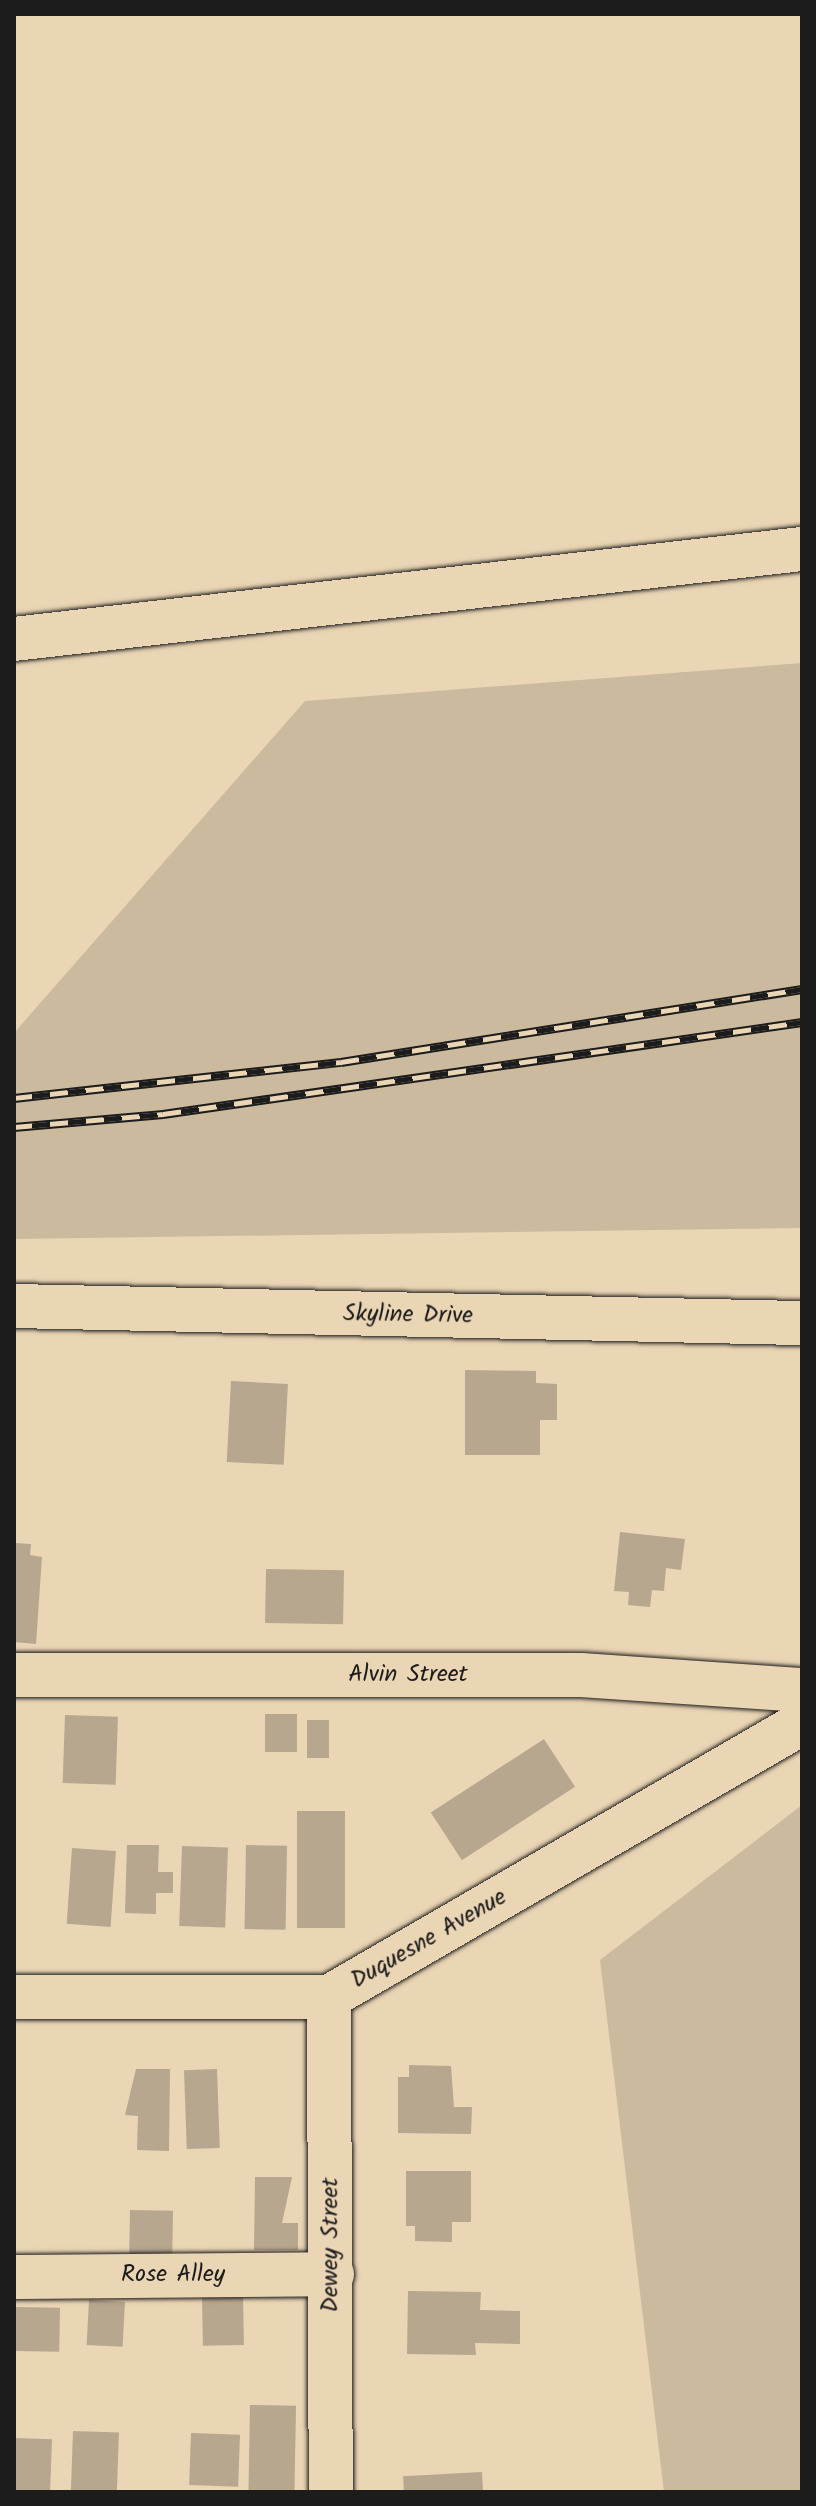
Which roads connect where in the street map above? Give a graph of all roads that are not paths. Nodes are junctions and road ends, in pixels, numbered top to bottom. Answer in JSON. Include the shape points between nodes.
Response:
{"nodes":[{"id":1,"x":802,"y":549,"type":"edge"},
{"id":2,"x":14,"y":639,"type":"edge"},
{"id":3,"x":14,"y":1306,"type":"edge"},
{"id":4,"x":802,"y":1323,"type":"edge"},
{"id":5,"x":14,"y":1675,"type":"edge"},
{"id":6,"x":802,"y":1690,"type":"edge"},
{"id":7,"x":802,"y":1723,"type":"edge"},
{"id":8,"x":14,"y":1997,"type":"edge"},
{"id":9,"x":329,"y":1997,"type":"junction"},
{"id":10,"x":332,"y":2274,"type":"junction"},
{"id":11,"x":14,"y":2277,"type":"edge"},
{"id":12,"x":331,"y":2492,"type":"edge"}],
"edges":[{"from":1,"to":2,"type":"street"},
{"from":3,"to":4,"type":"street","name":"Skyline Drive"},
{"from":5,"to":6,"type":"street","name":"Alvin Street","via":[[581,1675]]},
{"from":7,"to":9,"type":"street","name":"Duquesne Avenue"},
{"from":8,"to":9,"type":"street","name":"Duquesne Avenue"},
{"from":9,"to":10,"type":"street","name":"Dewey Street"},
{"from":10,"to":11,"type":"street","name":"Rose Alley"},
{"from":10,"to":12,"type":"street","name":"Dewey Street"}]}
